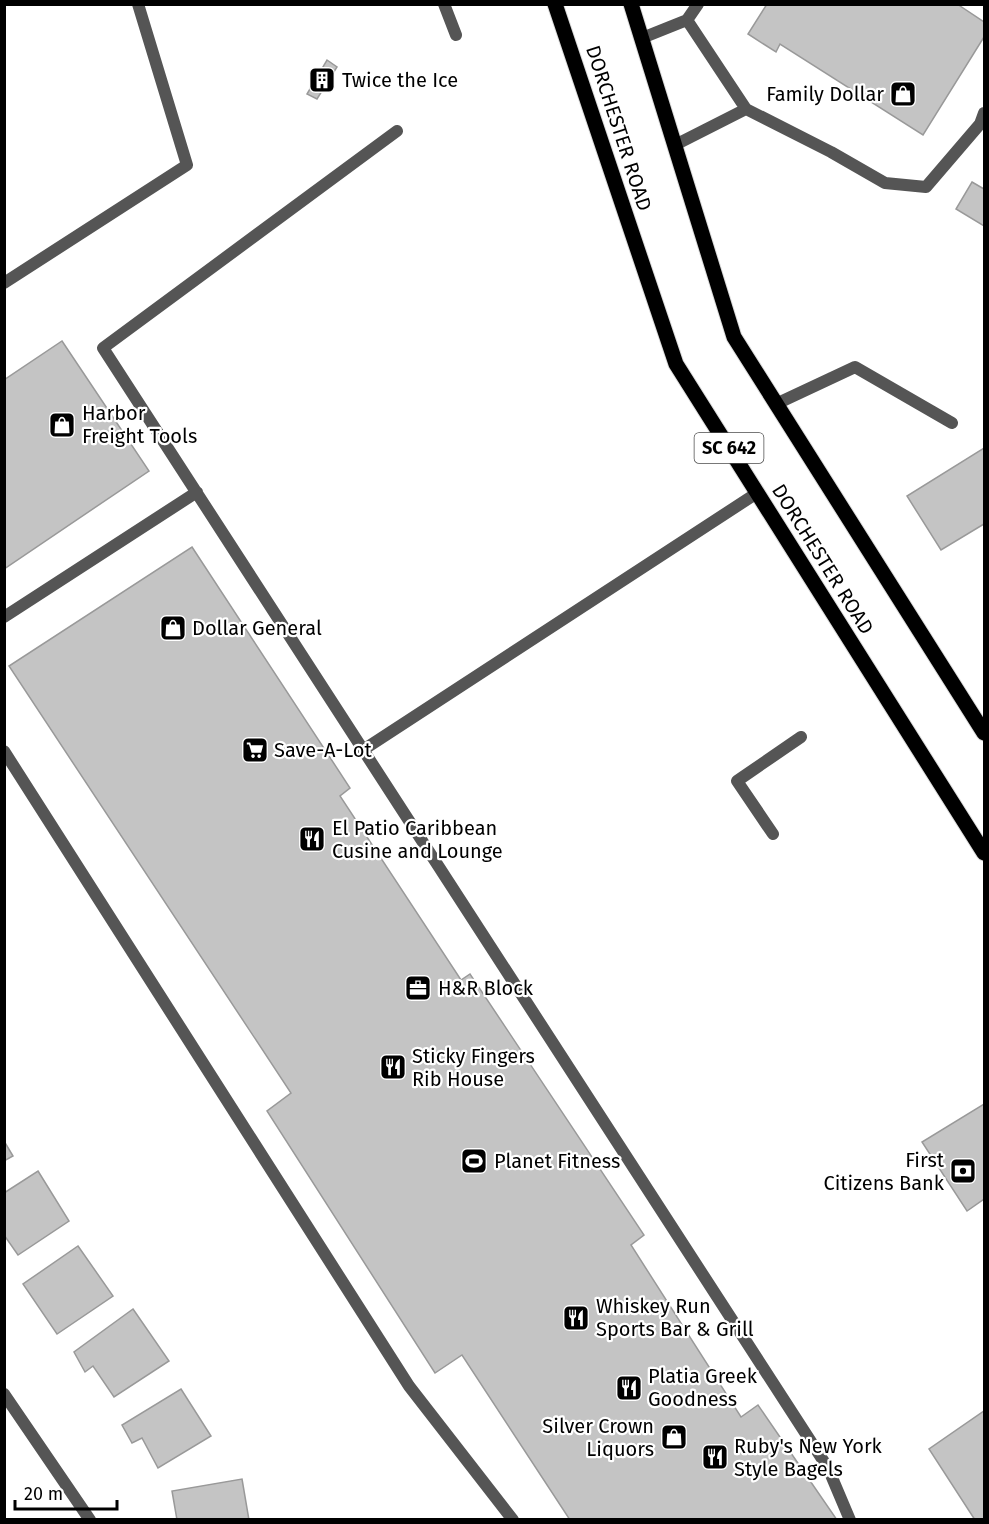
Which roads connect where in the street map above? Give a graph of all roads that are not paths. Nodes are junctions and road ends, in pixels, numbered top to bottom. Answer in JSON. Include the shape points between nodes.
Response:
{"nodes":[{"id":1,"x":138,"y":4,"type":"edge"},
{"id":2,"x":444,"y":4,"type":"edge"},
{"id":3,"x":555,"y":4,"type":"edge"},
{"id":4,"x":631,"y":4,"type":"edge"},
{"id":5,"x":698,"y":4,"type":"edge"},
{"id":6,"x":687,"y":20,"type":"junction"},
{"id":7,"x":456,"y":35,"type":"dead end"},
{"id":8,"x":642,"y":38,"type":"junction"},
{"id":9,"x":746,"y":109,"type":"junction"},
{"id":10,"x":984,"y":113,"type":"edge"},
{"id":11,"x":397,"y":131,"type":"dead end"},
{"id":12,"x":675,"y":145,"type":"junction"},
{"id":13,"x":4,"y":283,"type":"edge"},
{"id":14,"x":776,"y":404,"type":"junction"},
{"id":15,"x":952,"y":423,"type":"dead end"},
{"id":16,"x":197,"y":492,"type":"junction"},
{"id":17,"x":757,"y":493,"type":"junction"},
{"id":18,"x":4,"y":617,"type":"edge"},
{"id":19,"x":984,"y":733,"type":"edge"},
{"id":20,"x":801,"y":737,"type":"dead end"},
{"id":21,"x":363,"y":750,"type":"junction"},
{"id":22,"x":4,"y":751,"type":"edge"},
{"id":23,"x":773,"y":834,"type":"dead end"},
{"id":24,"x":984,"y":853,"type":"edge"},
{"id":25,"x":4,"y":1394,"type":"edge"},
{"id":26,"x":90,"y":1520,"type":"edge"},
{"id":27,"x":513,"y":1520,"type":"edge"},
{"id":28,"x":850,"y":1520,"type":"edge"}],
"edges":[{"from":1,"to":13,"type":"street","via":[[187,165]]},
{"from":2,"to":7,"type":"street"},
{"from":3,"to":17,"type":"main road","name":"DORCHESTER ROAD","number":"SC 642","via":[[675,364]]},
{"from":4,"to":8,"type":"main road","number":"SC 642"},
{"from":5,"to":6,"type":"street"},
{"from":6,"to":8,"type":"street"},
{"from":6,"to":9,"type":"street"},
{"from":8,"to":12,"type":"main road","number":"SC 642"},
{"from":9,"to":10,"type":"street","via":[[885,183],[926,187],[980,124]]},
{"from":9,"to":12,"type":"street"},
{"from":11,"to":16,"type":"street","via":[[103,348]]},
{"from":12,"to":14,"type":"main road","number":"SC 642","via":[[734,338]]},
{"from":14,"to":15,"type":"street","via":[[855,367]]},
{"from":14,"to":19,"type":"main road","number":"SC 642"},
{"from":16,"to":18,"type":"street"},
{"from":16,"to":21,"type":"street"},
{"from":17,"to":21,"type":"street"},
{"from":17,"to":24,"type":"main road","name":"DORCHESTER ROAD","number":"SC 642"},
{"from":20,"to":23,"type":"street","via":[[738,781]]},
{"from":21,"to":28,"type":"street","via":[[828,1468]]},
{"from":22,"to":27,"type":"street","via":[[409,1386]]},
{"from":25,"to":26,"type":"street"}]}
